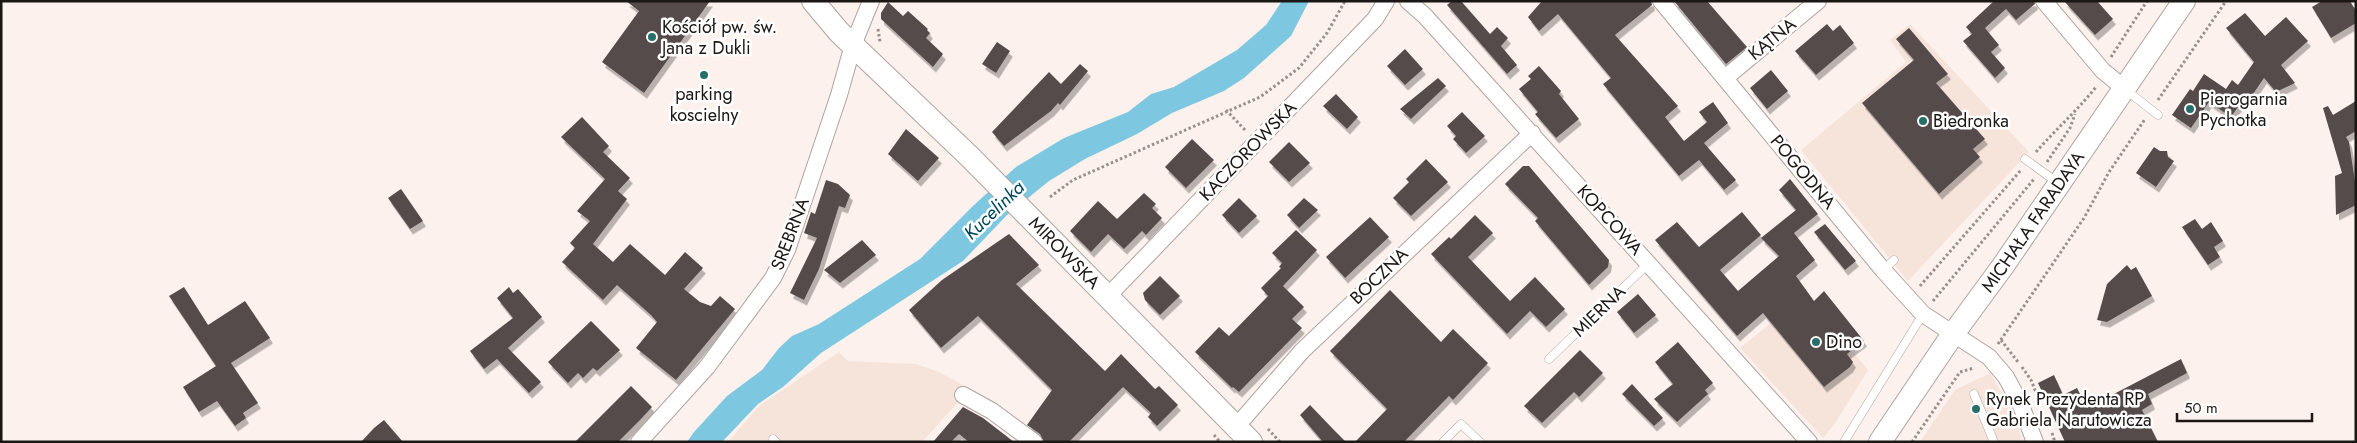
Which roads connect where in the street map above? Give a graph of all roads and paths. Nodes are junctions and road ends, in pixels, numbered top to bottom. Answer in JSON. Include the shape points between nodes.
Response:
{"nodes":[{"id":1,"x":813,"y":1,"type":"edge"},
{"id":2,"x":871,"y":1,"type":"edge"},
{"id":3,"x":1345,"y":1,"type":"edge"},
{"id":4,"x":1386,"y":1,"type":"edge"},
{"id":5,"x":1408,"y":1,"type":"edge"},
{"id":6,"x":1661,"y":1,"type":"edge"},
{"id":7,"x":1818,"y":1,"type":"edge"},
{"id":8,"x":2044,"y":1,"type":"edge"},
{"id":9,"x":2184,"y":1,"type":"edge"},
{"id":10,"x":2226,"y":1,"type":"edge"},
{"id":11,"x":853,"y":45,"type":"junction"},
{"id":12,"x":1725,"y":78,"type":"junction"},
{"id":13,"x":2124,"y":88,"type":"junction"},
{"id":14,"x":1226,"y":110,"type":"junction"},
{"id":15,"x":2155,"y":112,"type":"junction"},
{"id":16,"x":1532,"y":133,"type":"junction"},
{"id":17,"x":1256,"y":142,"type":"junction"},
{"id":18,"x":2027,"y":160,"type":"junction"},
{"id":19,"x":2040,"y":170,"type":"junction"},
{"id":20,"x":2059,"y":184,"type":"junction"},
{"id":21,"x":1050,"y":197,"type":"dead end"},
{"id":22,"x":1649,"y":263,"type":"junction"},
{"id":23,"x":1107,"y":297,"type":"junction"},
{"id":24,"x":1909,"y":299,"type":"junction"},
{"id":25,"x":1923,"y":314,"type":"junction"},
{"id":26,"x":1953,"y":334,"type":"junction"},
{"id":27,"x":1989,"y":357,"type":"junction"},
{"id":28,"x":1549,"y":359,"type":"dead end"},
{"id":29,"x":1974,"y":394,"type":"dead end"},
{"id":30,"x":963,"y":395,"type":"dead end"},
{"id":31,"x":1243,"y":434,"type":"edge"},
{"id":32,"x":639,"y":442,"type":"edge"},
{"id":33,"x":1034,"y":442,"type":"edge"},
{"id":34,"x":1443,"y":442,"type":"edge"},
{"id":35,"x":1480,"y":442,"type":"edge"},
{"id":36,"x":1809,"y":442,"type":"edge"},
{"id":37,"x":1844,"y":442,"type":"edge"},
{"id":38,"x":1880,"y":442,"type":"edge"},
{"id":39,"x":1912,"y":442,"type":"edge"},
{"id":40,"x":1994,"y":442,"type":"edge"},
{"id":41,"x":2035,"y":442,"type":"edge"}],
"edges":[{"from":1,"to":11,"type":"street","name":"MIROWSKA"},
{"from":2,"to":11,"type":"street","name":"SREBRNA"},
{"from":3,"to":14,"type":"path","via":[[1327,33],[1299,68],[1260,97]]},
{"from":4,"to":17,"type":"street","name":"KACZOROWSKA","via":[[1375,19]]},
{"from":5,"to":16,"type":"street","name":"KOPCOWA"},
{"from":6,"to":12,"type":"street","name":"POGODNA"},
{"from":7,"to":12,"type":"street","name":"KĄTNA"},
{"from":8,"to":13,"type":"street","via":[[2103,71]]},
{"from":9,"to":13,"type":"street","name":"MICHAŁA FARADAYA"},
{"from":10,"to":15,"type":"path"},
{"from":11,"to":23,"type":"street","name":"MIROWSKA","via":[[970,157]]},
{"from":11,"to":32,"type":"street","name":"SREBRNA","via":[[787,250],[773,278],[708,367]]},
{"from":12,"to":24,"type":"street","name":"POGODNA","via":[[1888,265]]},
{"from":13,"to":15,"type":"lane"},
{"from":13,"to":20,"type":"street","name":"MICHAŁA FARADAYA"},
{"from":14,"to":17,"type":"path"},
{"from":14,"to":21,"type":"path","via":[[1073,180]]},
{"from":15,"to":27,"type":"path","via":[[2109,172],[2084,218]]},
{"from":16,"to":22,"type":"street","name":"KOPCOWA"},
{"from":16,"to":31,"type":"street","name":"BOCZNA","via":[[1302,351]]},
{"from":17,"to":23,"type":"street","name":"KACZOROWSKA"},
{"from":18,"to":19,"type":"lane"},
{"from":18,"to":19,"type":"path","via":[[2075,113],[2070,128]]},
{"from":18,"to":24,"type":"path"},
{"from":19,"to":20,"type":"lane"},
{"from":19,"to":25,"type":"path"},
{"from":20,"to":26,"type":"street","name":"MICHAŁA FARADAYA"},
{"from":22,"to":28,"type":"lane","name":"MIERNA"},
{"from":22,"to":36,"type":"street","name":"KOPCOWA"},
{"from":23,"to":31,"type":"street","name":"MIROWSKA"},
{"from":24,"to":25,"type":"street","name":"POGODNA"},
{"from":25,"to":26,"type":"street","name":"POGODNA"},
{"from":25,"to":37,"type":"lane"},
{"from":26,"to":27,"type":"street"},
{"from":26,"to":38,"type":"street","name":"MICHAŁA FARADAYA"},
{"from":27,"to":39,"type":"path","via":[[1979,368],[1960,372]]},
{"from":27,"to":41,"type":"street","via":[[2006,377]]},
{"from":29,"to":40,"type":"lane"},
{"from":30,"to":33,"type":"street","via":[[992,411]]},
{"from":34,"to":35,"type":"lane","via":[[1461,424]]}]}
